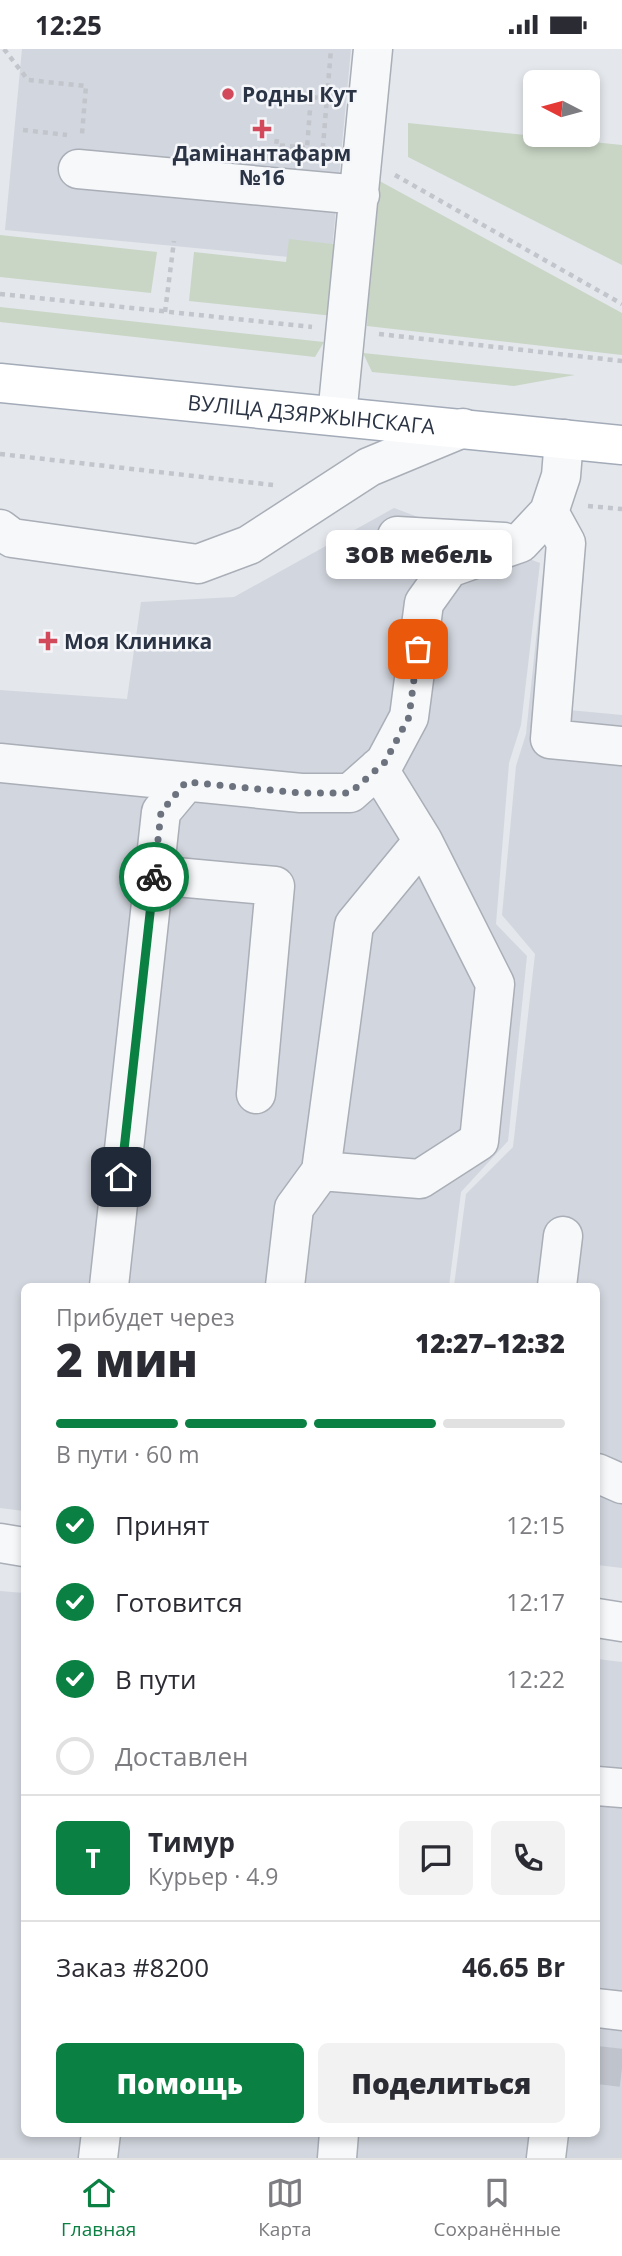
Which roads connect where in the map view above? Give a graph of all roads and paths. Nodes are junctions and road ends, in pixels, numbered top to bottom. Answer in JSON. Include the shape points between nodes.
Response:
{"nodes":[{"id":1,"x":4,"y":49,"type":"edge"},
{"id":2,"x":331,"y":49,"type":"edge"},
{"id":3,"x":373,"y":49,"type":"edge"},
{"id":4,"x":327,"y":99,"type":"junction"},
{"id":5,"x":23,"y":130,"type":"dead end"},
{"id":6,"x":277,"y":139,"type":"dead end"},
{"id":7,"x":85,"y":148,"type":"junction"},
{"id":8,"x":313,"y":162,"type":"dead end"},
{"id":9,"x":372,"y":182,"type":"junction"},
{"id":10,"x":174,"y":241,"type":"dead end"},
{"id":11,"x":0,"y":294,"type":"edge"},
{"id":12,"x":622,"y":304,"type":"edge"},
{"id":13,"x":166,"y":311,"type":"junction"},
{"id":14,"x":346,"y":331,"type":"junction"},
{"id":15,"x":622,"y":361,"type":"edge"},
{"id":16,"x":6,"y":390,"type":"edge"},
{"id":17,"x":337,"y":416,"type":"junction"},
{"id":18,"x":463,"y":428,"type":"junction"},
{"id":19,"x":564,"y":439,"type":"junction"},
{"id":20,"x":622,"y":445,"type":"edge"},
{"id":21,"x":0,"y":454,"type":"edge"},
{"id":22,"x":277,"y":486,"type":"dead end"},
{"id":23,"x":549,"y":512,"type":"junction"},
{"id":24,"x":0,"y":529,"type":"edge"},
{"id":25,"x":397,"y":536,"type":"dead end"},
{"id":26,"x":520,"y":543,"type":"junction"},
{"id":27,"x":622,"y":746,"type":"edge"},
{"id":28,"x":0,"y":763,"type":"edge"},
{"id":29,"x":378,"y":768,"type":"junction"},
{"id":30,"x":186,"y":782,"type":"junction"},
{"id":31,"x":423,"y":841,"type":"junction"},
{"id":32,"x":154,"y":875,"type":"junction"},
{"id":33,"x":256,"y":1094,"type":"dead end"},
{"id":34,"x":321,"y":1171,"type":"junction"},
{"id":35,"x":563,"y":1236,"type":"dead end"},
{"id":36,"x":109,"y":1283,"type":"edge"},
{"id":37,"x":285,"y":1283,"type":"edge"},
{"id":38,"x":557,"y":1283,"type":"edge"},
{"id":39,"x":600,"y":1474,"type":"edge"},
{"id":40,"x":622,"y":1484,"type":"edge"},
{"id":41,"x":0,"y":1543,"type":"edge"},
{"id":42,"x":21,"y":1546,"type":"edge"},
{"id":43,"x":600,"y":1618,"type":"edge"},
{"id":44,"x":622,"y":1622,"type":"edge"},
{"id":45,"x":600,"y":1786,"type":"edge"},
{"id":46,"x":622,"y":1788,"type":"edge"},
{"id":47,"x":600,"y":2008,"type":"edge"},
{"id":48,"x":622,"y":2011,"type":"edge"},
{"id":49,"x":101,"y":2137,"type":"edge"},
{"id":50,"x":339,"y":2137,"type":"edge"},
{"id":51,"x":549,"y":2137,"type":"edge"},
{"id":52,"x":98,"y":2158,"type":"edge"},
{"id":53,"x":337,"y":2158,"type":"edge"},
{"id":54,"x":546,"y":2158,"type":"edge"}],
"edges":[{"from":1,"to":7,"type":"path","via":[[28,80],[86,86]]},
{"from":2,"to":4,"type":"path"},
{"from":3,"to":9,"type":"street"},
{"from":4,"to":6,"type":"path","via":[[310,97],[307,148],[276,145]]},
{"from":4,"to":8,"type":"path","via":[[322,163]]},
{"from":5,"to":7,"type":"path"},
{"from":7,"to":9,"type":"street"},
{"from":9,"to":12,"type":"path"},
{"from":9,"to":14,"type":"street"},
{"from":10,"to":13,"type":"path"},
{"from":11,"to":13,"type":"path"},
{"from":13,"to":14,"type":"path"},
{"from":14,"to":15,"type":"path"},
{"from":14,"to":17,"type":"street"},
{"from":16,"to":17,"type":"main road","name":"ВУЛІЦА ДЗЯРЖЫНСКАГА"},
{"from":17,"to":18,"type":"main road","name":"ВУЛІЦА ДЗЯРЖЫНСКАГА"},
{"from":18,"to":19,"type":"main road","name":"ВУЛІЦА ДЗЯРЖЫНСКАГА"},
{"from":18,"to":24,"type":"street","via":[[369,467],[249,545],[198,564],[12,538]]},
{"from":19,"to":20,"type":"main road","name":"ВУЛІЦА ДЗЯРЖЫНСКАГА"},
{"from":19,"to":23,"type":"street","via":[[561,476]]},
{"from":21,"to":22,"type":"path"},
{"from":23,"to":26,"type":"street"},
{"from":23,"to":27,"type":"street","via":[[566,543],[550,739]]},
{"from":25,"to":26,"type":"street"},
{"from":26,"to":29,"type":"street","via":[[449,568],[424,603],[409,717]]},
{"from":28,"to":30,"type":"street"},
{"from":29,"to":30,"type":"street","via":[[350,793]]},
{"from":29,"to":31,"type":"street"},
{"from":30,"to":32,"type":"street","via":[[161,812]]},
{"from":31,"to":34,"type":"street","via":[[354,925]]},
{"from":31,"to":34,"type":"street","via":[[495,984],[479,1141],[420,1179]]},
{"from":32,"to":33,"type":"street","via":[[275,886]]},
{"from":32,"to":36,"type":"street"},
{"from":34,"to":37,"type":"street","via":[[294,1208]]},
{"from":35,"to":38,"type":"street"},
{"from":39,"to":40,"type":"street"},
{"from":41,"to":42,"type":"street"},
{"from":43,"to":44,"type":"street"},
{"from":45,"to":46,"type":"street"},
{"from":47,"to":48,"type":"street"},
{"from":49,"to":52,"type":"street"},
{"from":50,"to":53,"type":"street"},
{"from":51,"to":54,"type":"street"}]}
